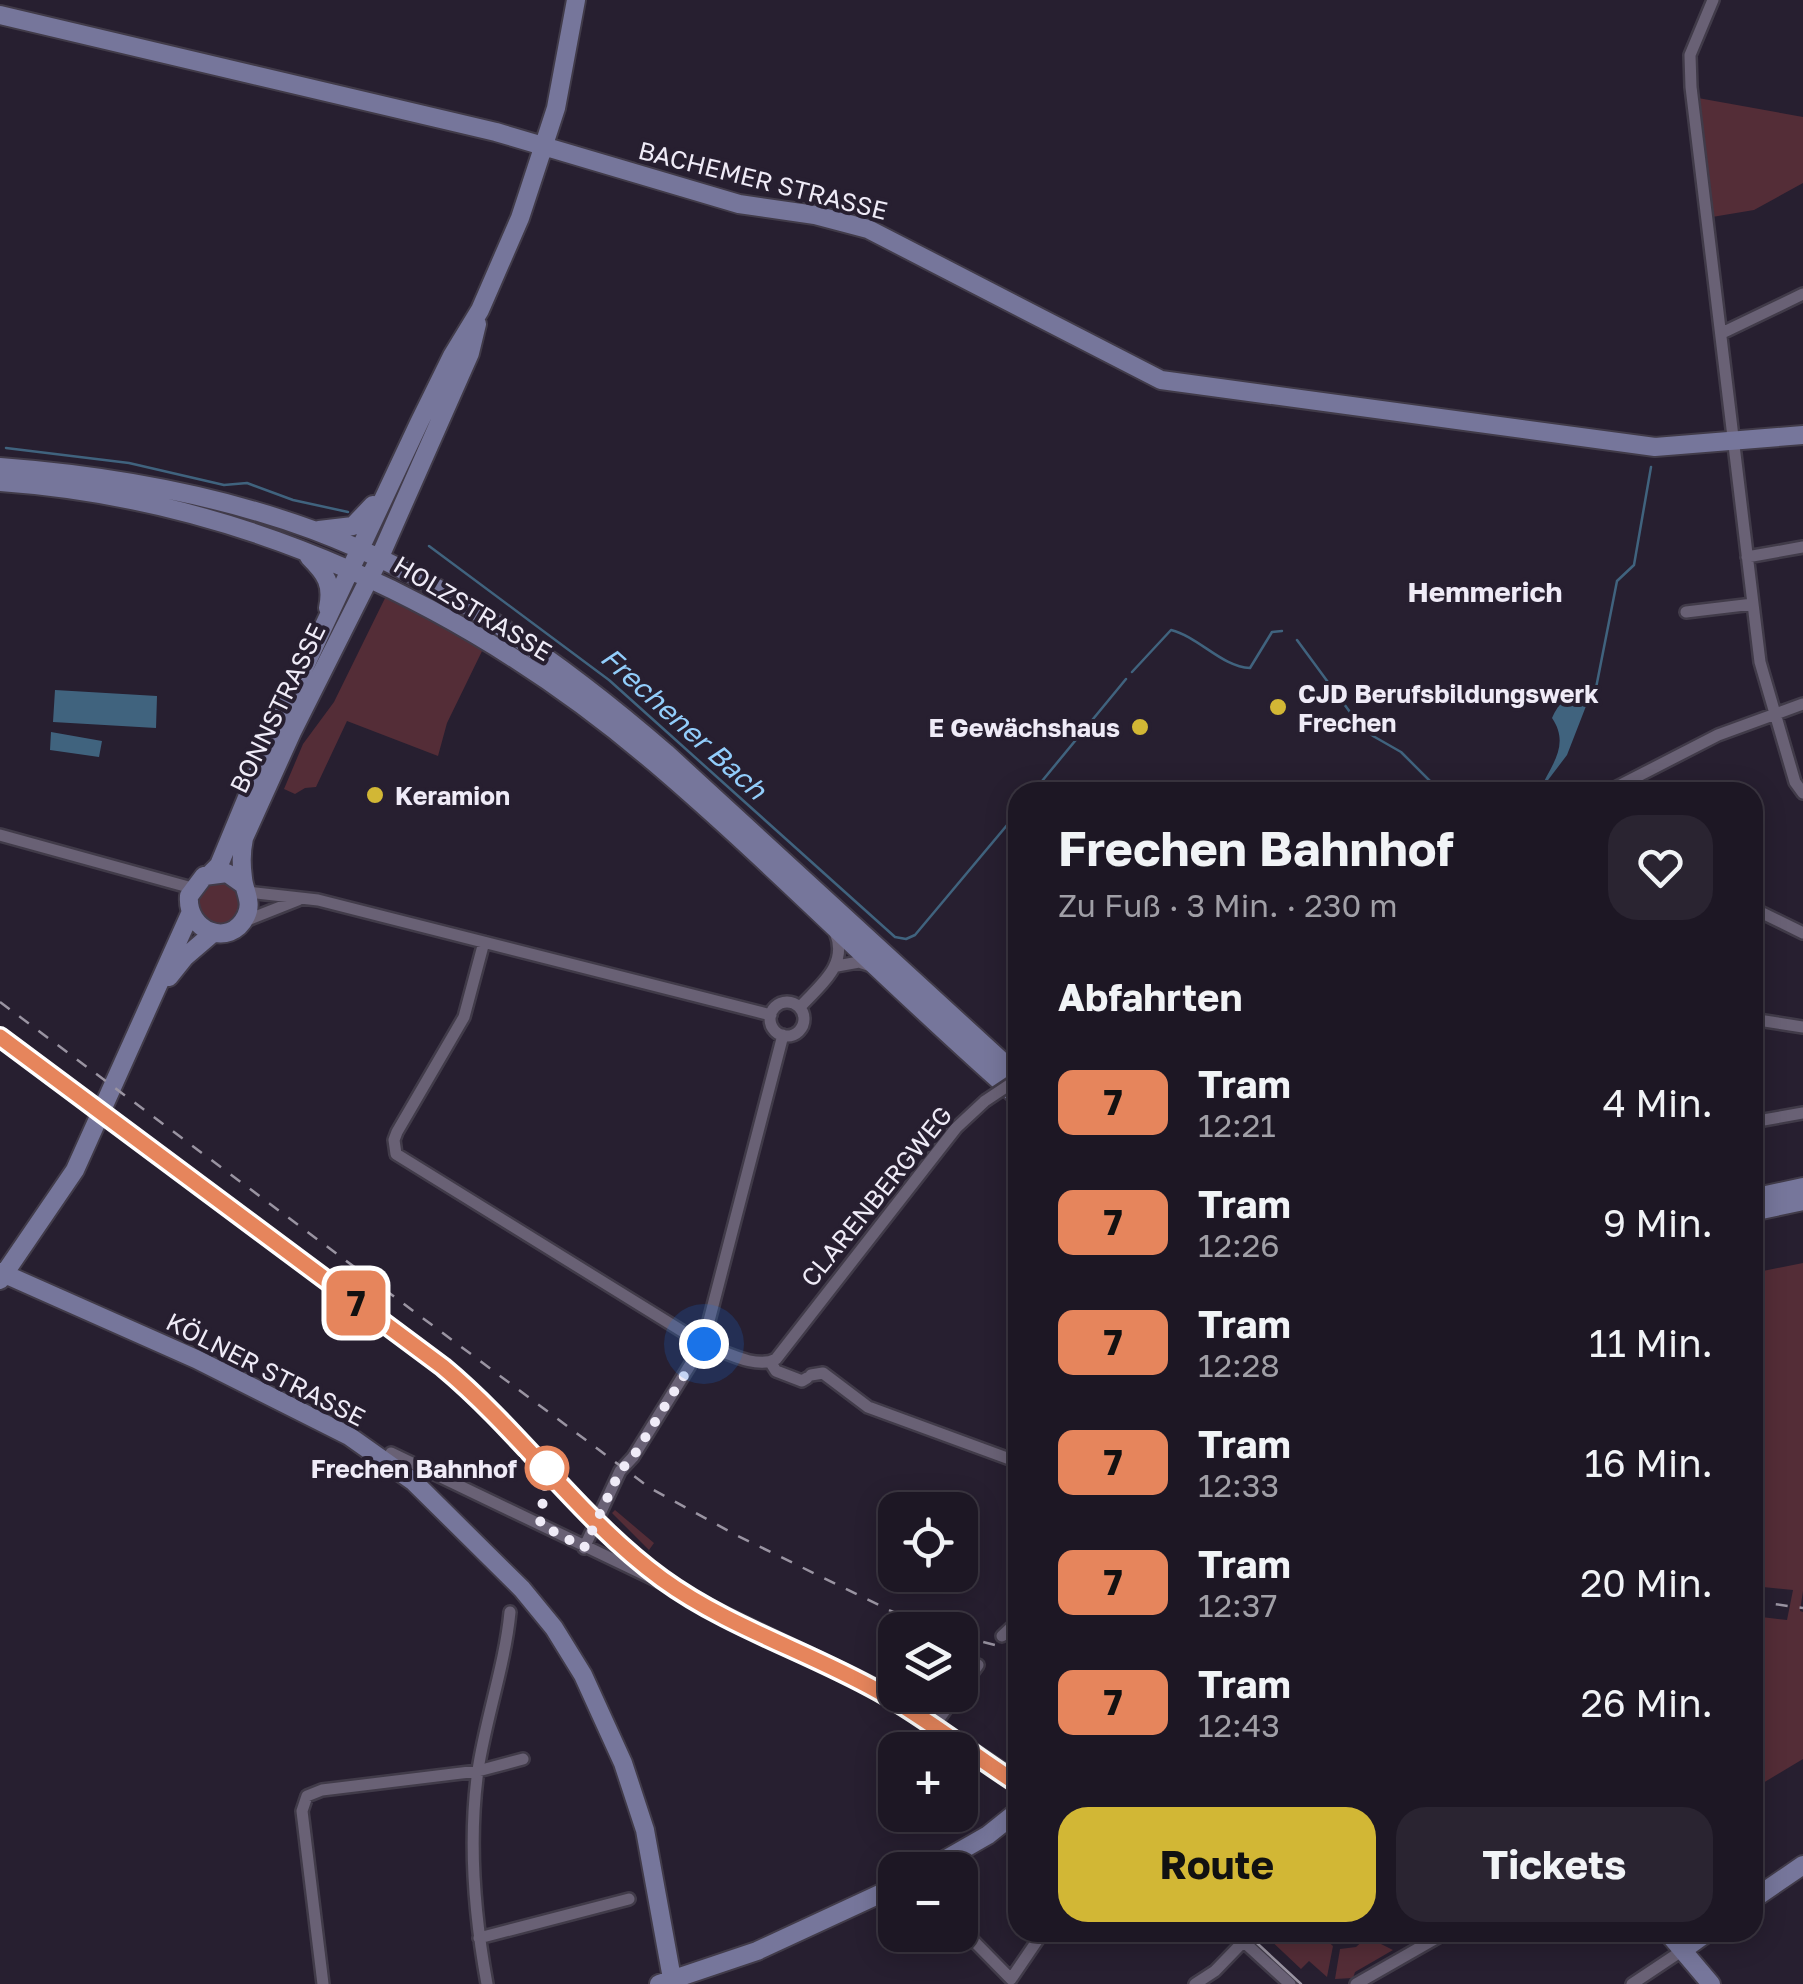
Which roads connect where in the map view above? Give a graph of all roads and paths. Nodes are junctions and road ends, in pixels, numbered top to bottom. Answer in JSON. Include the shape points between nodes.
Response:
{"nodes":[{"id":1,"x":576,"y":0,"type":"edge"},
{"id":2,"x":1713,"y":0,"type":"edge"},
{"id":3,"x":0,"y":15,"type":"edge"},
{"id":4,"x":546,"y":146,"type":"junction"},
{"id":5,"x":1803,"y":294,"type":"edge"},
{"id":6,"x":480,"y":310,"type":"junction"},
{"id":7,"x":1722,"y":332,"type":"junction"},
{"id":8,"x":1803,"y":435,"type":"edge"},
{"id":9,"x":1733,"y":441,"type":"junction"},
{"id":10,"x":0,"y":467,"type":"edge"},
{"id":11,"x":0,"y":482,"type":"edge"},
{"id":12,"x":384,"y":495,"type":"junction"},
{"id":13,"x":314,"y":530,"type":"junction"},
{"id":14,"x":1803,"y":547,"type":"edge"},
{"id":15,"x":302,"y":550,"type":"junction"},
{"id":16,"x":360,"y":550,"type":"junction"},
{"id":17,"x":1747,"y":557,"type":"junction"},
{"id":18,"x":379,"y":558,"type":"junction"},
{"id":19,"x":352,"y":569,"type":"junction"},
{"id":20,"x":370,"y":577,"type":"junction"},
{"id":21,"x":1752,"y":604,"type":"junction"},
{"id":22,"x":1686,"y":612,"type":"dead end"},
{"id":23,"x":326,"y":621,"type":"junction"},
{"id":24,"x":1803,"y":704,"type":"edge"},
{"id":25,"x":1775,"y":712,"type":"junction"},
{"id":26,"x":1627,"y":782,"type":"edge"},
{"id":27,"x":1803,"y":793,"type":"edge"},
{"id":28,"x":0,"y":835,"type":"edge"},
{"id":29,"x":210,"y":874,"type":"junction"},
{"id":30,"x":192,"y":888,"type":"junction"},
{"id":31,"x":246,"y":889,"type":"junction"},
{"id":32,"x":302,"y":898,"type":"junction"},
{"id":33,"x":1763,"y":913,"type":"edge"},
{"id":34,"x":190,"y":914,"type":"junction"},
{"id":35,"x":241,"y":924,"type":"junction"},
{"id":36,"x":832,"y":926,"type":"junction"},
{"id":37,"x":1803,"y":932,"type":"edge"},
{"id":38,"x":213,"y":933,"type":"junction"},
{"id":39,"x":484,"y":942,"type":"junction"},
{"id":40,"x":837,"y":966,"type":"junction"},
{"id":41,"x":876,"y":968,"type":"junction"},
{"id":42,"x":157,"y":993,"type":"junction"},
{"id":43,"x":800,"y":1007,"type":"junction"},
{"id":44,"x":770,"y":1015,"type":"junction"},
{"id":45,"x":1763,"y":1021,"type":"edge"},
{"id":46,"x":1803,"y":1026,"type":"edge"},
{"id":47,"x":783,"y":1036,"type":"junction"},
{"id":48,"x":1008,"y":1069,"type":"edge"},
{"id":49,"x":1008,"y":1085,"type":"edge"},
{"id":50,"x":1008,"y":1088,"type":"edge"},
{"id":51,"x":1803,"y":1113,"type":"edge"},
{"id":52,"x":1763,"y":1120,"type":"edge"},
{"id":53,"x":1803,"y":1188,"type":"edge"},
{"id":54,"x":1763,"y":1196,"type":"edge"},
{"id":55,"x":1803,"y":1201,"type":"edge"},
{"id":56,"x":1763,"y":1210,"type":"edge"},
{"id":57,"x":2,"y":1275,"type":"edge"},
{"id":58,"x":704,"y":1344,"type":"junction"},
{"id":59,"x":771,"y":1363,"type":"junction"},
{"id":60,"x":390,"y":1453,"type":"dead end"},
{"id":61,"x":1008,"y":1458,"type":"edge"},
{"id":62,"x":584,"y":1548,"type":"junction"},
{"id":63,"x":510,"y":1612,"type":"dead end"},
{"id":64,"x":507,"y":1630,"type":"junction"},
{"id":65,"x":1008,"y":1630,"type":"edge"},
{"id":66,"x":524,"y":1632,"type":"dead end"},
{"id":67,"x":1002,"y":1636,"type":"dead end"},
{"id":68,"x":944,"y":1712,"type":"edge"},
{"id":69,"x":936,"y":1724,"type":"junction"},
{"id":70,"x":522,"y":1759,"type":"dead end"},
{"id":71,"x":478,"y":1771,"type":"junction"},
{"id":72,"x":1008,"y":1772,"type":"edge"},
{"id":73,"x":1008,"y":1819,"type":"edge"},
{"id":74,"x":958,"y":1852,"type":"edge"},
{"id":75,"x":1803,"y":1865,"type":"edge"},
{"id":76,"x":1763,"y":1892,"type":"edge"},
{"id":77,"x":878,"y":1895,"type":"edge"},
{"id":78,"x":628,"y":1899,"type":"dead end"},
{"id":79,"x":478,"y":1938,"type":"junction"},
{"id":80,"x":1036,"y":1942,"type":"edge"},
{"id":81,"x":1235,"y":1942,"type":"edge"},
{"id":82,"x":1244,"y":1942,"type":"edge"},
{"id":83,"x":1430,"y":1942,"type":"edge"},
{"id":84,"x":1676,"y":1942,"type":"edge"},
{"id":85,"x":1694,"y":1942,"type":"edge"},
{"id":86,"x":978,"y":1946,"type":"edge"},
{"id":87,"x":1683,"y":1950,"type":"junction"},
{"id":88,"x":1638,"y":1982,"type":"edge"},
{"id":89,"x":668,"y":1983,"type":"edge"},
{"id":90,"x":323,"y":1984,"type":"edge"},
{"id":91,"x":487,"y":1984,"type":"edge"},
{"id":92,"x":1195,"y":1984,"type":"edge"},
{"id":93,"x":1290,"y":1984,"type":"edge"},
{"id":94,"x":1356,"y":1984,"type":"edge"},
{"id":95,"x":1711,"y":1984,"type":"edge"}],
"edges":[{"from":1,"to":4,"type":"main road"},
{"from":2,"to":7,"type":"street","via":[[1689,68]]},
{"from":3,"to":4,"type":"main road","name":"BACHEMER STRASSE"},
{"from":4,"to":6,"type":"main road"},
{"from":4,"to":9,"type":"main road","name":"BACHEMER STRASSE","via":[[712,197],[868,228],[1161,380],[1655,447]]},
{"from":5,"to":7,"type":"street"},
{"from":6,"to":12,"type":"main road","name":"BONNSTRASSE"},
{"from":6,"to":18,"type":"main road","name":"BONNSTRASSE","via":[[470,354]]},
{"from":7,"to":9,"type":"street"},
{"from":8,"to":9,"type":"main road","name":"BACHEMER STRASSE"},
{"from":9,"to":17,"type":"street"},
{"from":10,"to":13,"type":"main road","name":"HOLZSTRASSE","via":[[192,494]]},
{"from":11,"to":15,"type":"main road","name":"HOLZSTRASSE","via":[[145,503]]},
{"from":12,"to":13,"type":"main road","via":[[353,526]]},
{"from":12,"to":16,"type":"main road","name":"BONNSTRASSE"},
{"from":13,"to":16,"type":"main road","name":"HOLZSTRASSE"},
{"from":14,"to":17,"type":"street"},
{"from":15,"to":19,"type":"main road","name":"HOLZSTRASSE"},
{"from":15,"to":23,"type":"main road","via":[[328,578]]},
{"from":16,"to":18,"type":"main road","name":"HOLZSTRASSE"},
{"from":16,"to":19,"type":"main road","name":"BONNSTRASSE"},
{"from":17,"to":21,"type":"street"},
{"from":18,"to":20,"type":"main road","name":"BONNSTRASSE"},
{"from":18,"to":48,"type":"main road","name":"HOLZSTRASSE","via":[[518,638],[620,714]]},
{"from":19,"to":20,"type":"main road","name":"HOLZSTRASSE"},
{"from":19,"to":23,"type":"main road","name":"BONNSTRASSE"},
{"from":20,"to":31,"type":"main road","name":"BONNSTRASSE","via":[[256,808],[241,855]]},
{"from":20,"to":36,"type":"main road","name":"HOLZSTRASSE","via":[[492,642],[607,725]]},
{"from":21,"to":22,"type":"street"},
{"from":21,"to":25,"type":"street"},
{"from":23,"to":29,"type":"main road","name":"BONNSTRASSE","via":[[220,865]]},
{"from":24,"to":25,"type":"street"},
{"from":25,"to":26,"type":"street"},
{"from":25,"to":27,"type":"street"},
{"from":28,"to":30,"type":"street"},
{"from":29,"to":30,"type":"main road"},
{"from":29,"to":31,"type":"main road","via":[[226,873]]},
{"from":30,"to":34,"type":"main road"},
{"from":31,"to":32,"type":"street"},
{"from":31,"to":35,"type":"main road","via":[[249,907]]},
{"from":32,"to":35,"type":"street"},
{"from":32,"to":39,"type":"street"},
{"from":33,"to":37,"type":"street"},
{"from":34,"to":38,"type":"main road"},
{"from":34,"to":42,"type":"main road"},
{"from":35,"to":38,"type":"main road"},
{"from":36,"to":40,"type":"street","via":[[840,945]]},
{"from":36,"to":41,"type":"main road","name":"HOLZSTRASSE"},
{"from":38,"to":42,"type":"main road"},
{"from":39,"to":44,"type":"street"},
{"from":39,"to":58,"type":"street","via":[[464,1017],[397,1132],[396,1154]]},
{"from":40,"to":41,"type":"street","via":[[860,962]]},
{"from":40,"to":43,"type":"street"},
{"from":41,"to":50,"type":"main road","name":"HOLZSTRASSE"},
{"from":42,"to":57,"type":"main road","via":[[75,1170]]},
{"from":43,"to":44,"type":"street","via":[[781,1003]]},
{"from":43,"to":47,"type":"street","via":[[803,1026]]},
{"from":44,"to":47,"type":"street"},
{"from":45,"to":46,"type":"street"},
{"from":47,"to":58,"type":"street"},
{"from":49,"to":59,"type":"street","name":"CLARENBERGWEG","bridge":true,"via":[[956,1128]]},
{"from":51,"to":52,"type":"street"},
{"from":53,"to":54,"type":"main road"},
{"from":55,"to":56,"type":"main road"},
{"from":57,"to":89,"type":"main road","name":"KÖLNER STRASSE","via":[[196,1359],[349,1436],[414,1482],[519,1586],[583,1674],[624,1763],[644,1830]]},
{"from":58,"to":59,"type":"street"},
{"from":58,"to":62,"type":"street","via":[[620,1471]]},
{"from":59,"to":61,"type":"street","via":[[802,1381],[823,1373],[868,1407]]},
{"from":60,"to":62,"type":"street"},
{"from":62,"to":69,"type":"street","via":[[879,1687]]},
{"from":63,"to":64,"type":"street"},
{"from":64,"to":66,"type":"street"},
{"from":64,"to":71,"type":"street"},
{"from":65,"to":67,"type":"street"},
{"from":68,"to":69,"type":"street"},
{"from":69,"to":72,"type":"street"},
{"from":70,"to":71,"type":"street"},
{"from":71,"to":79,"type":"street"},
{"from":71,"to":90,"type":"street","via":[[307,1796],[302,1812]]},
{"from":73,"to":74,"type":"main road"},
{"from":75,"to":76,"type":"main road"},
{"from":77,"to":89,"type":"main road"},
{"from":78,"to":79,"type":"street"},
{"from":79,"to":91,"type":"street"},
{"from":80,"to":86,"type":"street","via":[[1011,1980]]},
{"from":81,"to":92,"type":"street"},
{"from":82,"to":93,"type":"street"},
{"from":83,"to":94,"type":"street"},
{"from":84,"to":87,"type":"main road"},
{"from":85,"to":87,"type":"main road"},
{"from":87,"to":88,"type":"street"},
{"from":87,"to":95,"type":"main road"}]}
